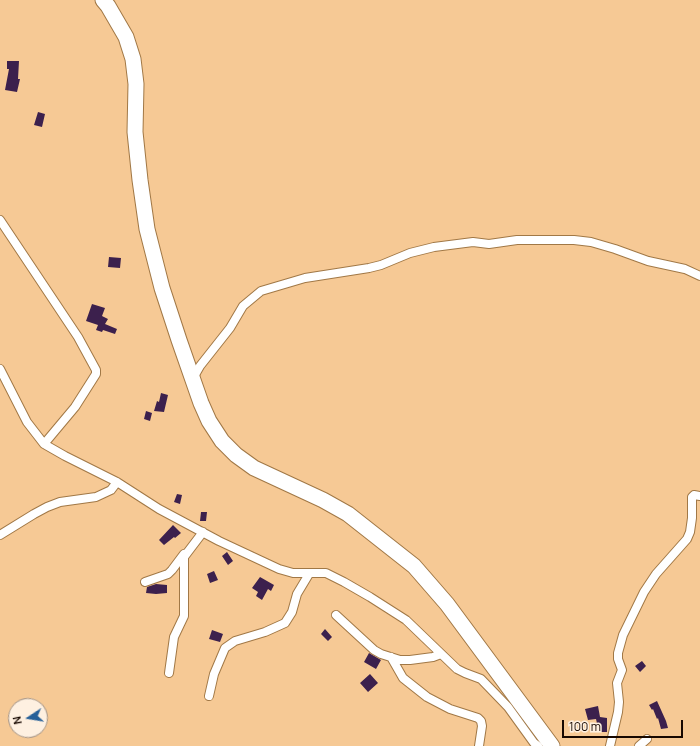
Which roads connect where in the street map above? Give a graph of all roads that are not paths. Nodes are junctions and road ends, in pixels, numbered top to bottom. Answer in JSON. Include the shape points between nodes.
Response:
{"nodes":[{"id":1,"x":103,"y":0,"type":"edge"},
{"id":2,"x":0,"y":220,"type":"edge"},
{"id":3,"x":700,"y":276,"type":"edge"},
{"id":4,"x":0,"y":369,"type":"edge"},
{"id":5,"x":192,"y":380,"type":"junction"},
{"id":6,"x":44,"y":444,"type":"junction"},
{"id":7,"x":117,"y":482,"type":"junction"},
{"id":8,"x":700,"y":496,"type":"edge"},
{"id":9,"x":203,"y":532,"type":"junction"},
{"id":10,"x":0,"y":535,"type":"edge"},
{"id":11,"x":186,"y":552,"type":"junction"},
{"id":12,"x":309,"y":574,"type":"junction"},
{"id":13,"x":145,"y":582,"type":"dead end"},
{"id":14,"x":336,"y":615,"type":"dead end"},
{"id":15,"x":441,"y":654,"type":"junction"},
{"id":16,"x":391,"y":658,"type":"junction"},
{"id":17,"x":169,"y":672,"type":"dead end"},
{"id":18,"x":209,"y":696,"type":"dead end"},
{"id":19,"x":647,"y":739,"type":"dead end"},
{"id":20,"x":479,"y":746,"type":"edge"},
{"id":21,"x":538,"y":746,"type":"edge"},
{"id":22,"x":552,"y":746,"type":"edge"},
{"id":23,"x":610,"y":746,"type":"edge"},
{"id":24,"x":639,"y":746,"type":"edge"}],
"edges":[{"from":1,"to":5,"type":"highway","via":[[126,38],[133,59],[136,84],[135,132],[147,229],[162,288]]},
{"from":2,"to":6,"type":"street","via":[[78,337],[96,370],[75,407]]},
{"from":3,"to":5,"type":"street","via":[[686,269],[648,261],[591,242],[574,240],[517,240],[489,244],[473,242],[434,248],[410,253],[369,268],[305,278],[261,291],[242,306],[230,328]]},
{"from":4,"to":6,"type":"street","via":[[27,422]]},
{"from":5,"to":22,"type":"highway","via":[[209,421],[222,441],[236,455],[254,468],[348,514],[414,566],[447,604]]},
{"from":6,"to":7,"type":"street"},
{"from":7,"to":9,"type":"street","via":[[159,509]]},
{"from":7,"to":10,"type":"street","via":[[111,490],[96,497],[60,502],[46,507]]},
{"from":8,"to":23,"type":"street","via":[[692,497],[692,518],[687,539],[656,574],[644,592],[623,635],[618,653],[622,670],[617,683],[618,712]]},
{"from":9,"to":11,"type":"street"},
{"from":9,"to":12,"type":"street","via":[[279,569]]},
{"from":11,"to":13,"type":"street","via":[[168,574]]},
{"from":11,"to":17,"type":"street","via":[[183,561],[184,616],[174,637]]},
{"from":12,"to":15,"type":"street","via":[[333,576],[377,601],[406,620]]},
{"from":12,"to":18,"type":"street","via":[[285,623],[266,632],[235,641],[225,648],[214,674]]},
{"from":14,"to":16,"type":"street","via":[[374,650]]},
{"from":15,"to":16,"type":"street","via":[[410,660]]},
{"from":15,"to":21,"type":"street","via":[[457,669],[481,679],[508,707]]},
{"from":16,"to":20,"type":"street","via":[[403,678],[427,697],[481,721]]},
{"from":19,"to":24,"type":"street"}]}
